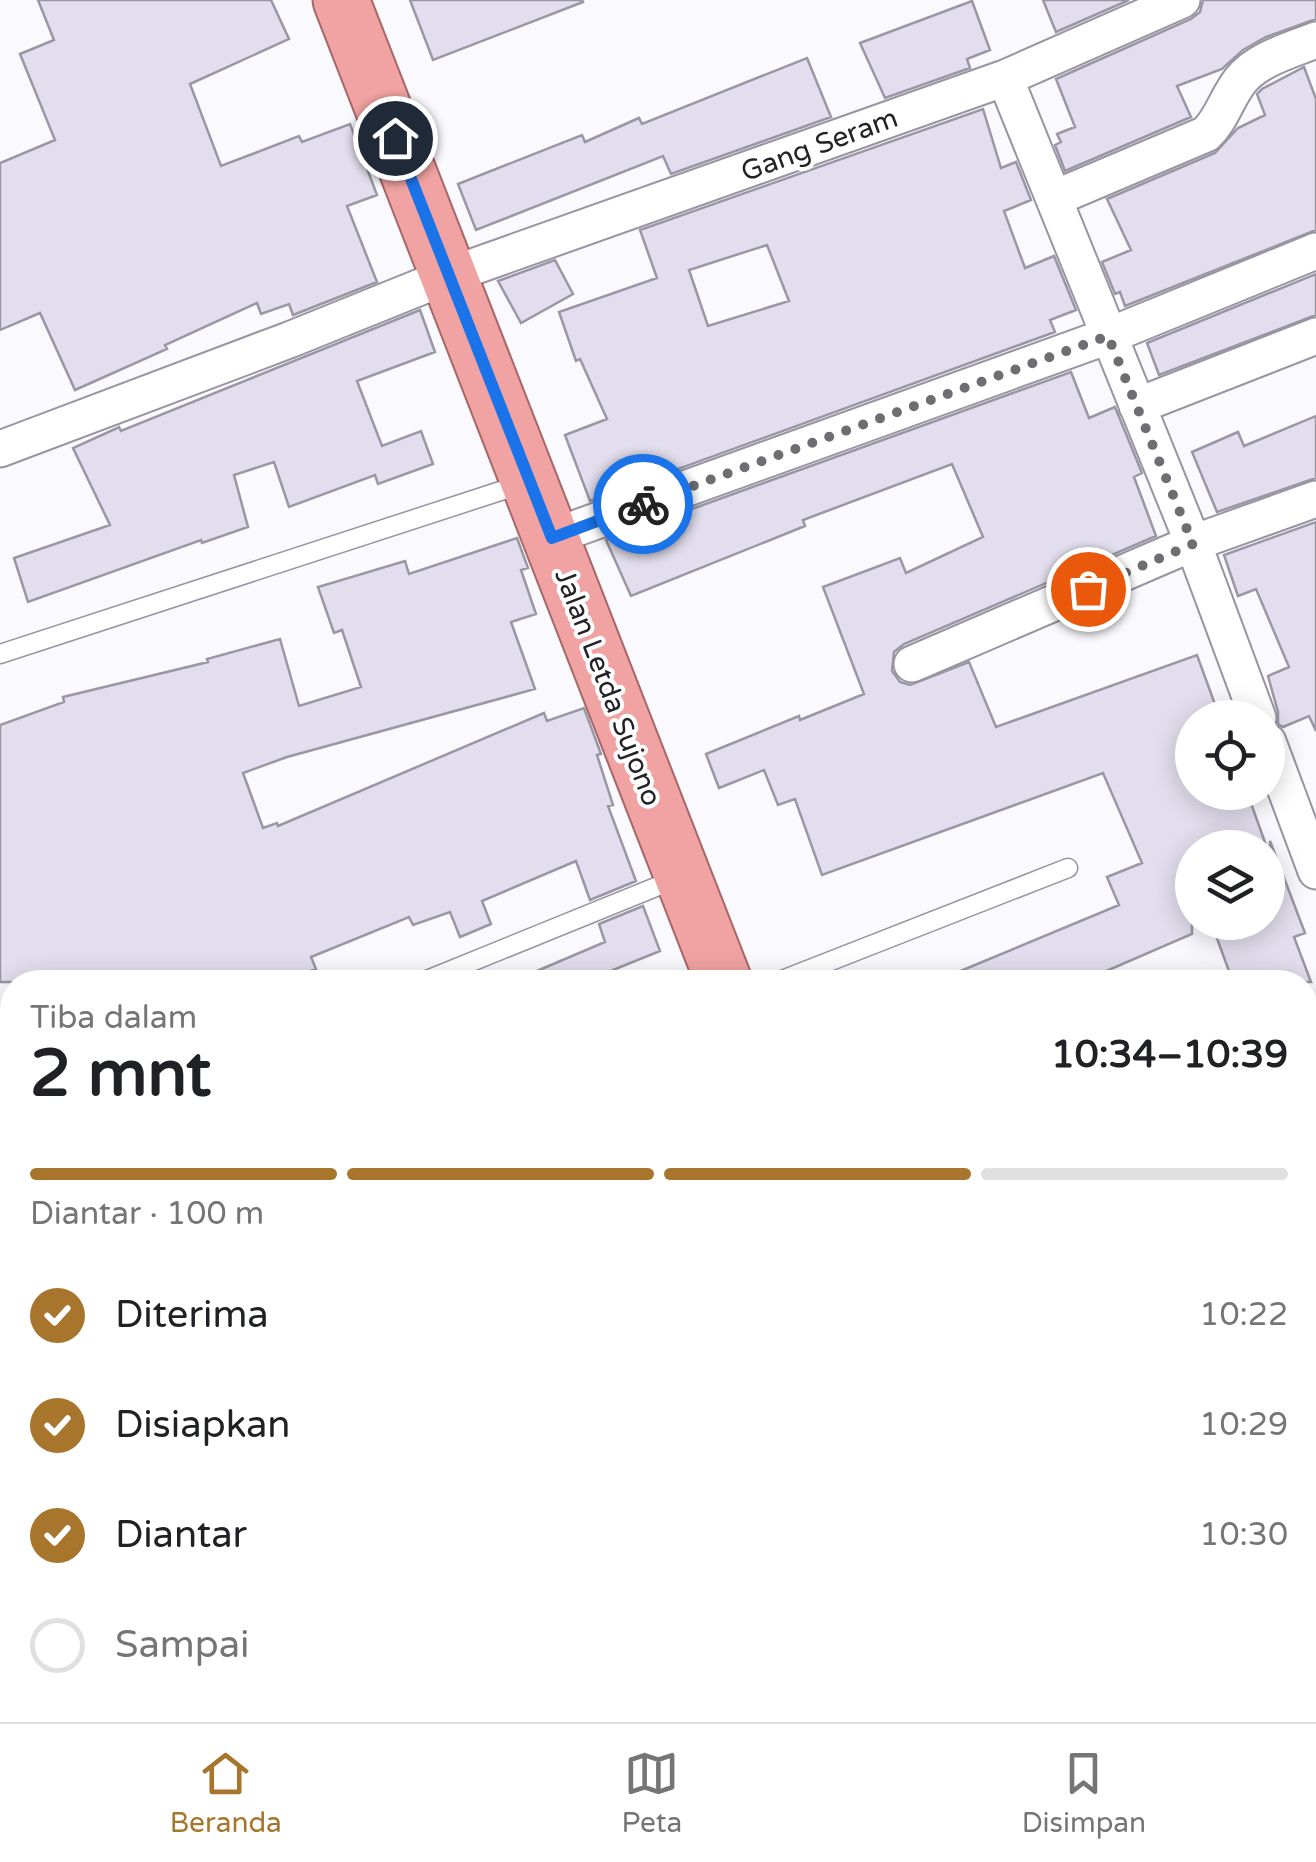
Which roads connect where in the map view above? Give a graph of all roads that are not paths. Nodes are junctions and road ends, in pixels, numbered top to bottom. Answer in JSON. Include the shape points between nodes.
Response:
{"nodes":[{"id":1,"x":340,"y":0,"type":"edge"},
{"id":2,"x":1182,"y":0,"type":"edge"},
{"id":3,"x":1316,"y":40,"type":"edge"},
{"id":4,"x":1005,"y":78,"type":"junction"},
{"id":5,"x":1056,"y":198,"type":"junction"},
{"id":6,"x":1316,"y":251,"type":"edge"},
{"id":7,"x":450,"y":276,"type":"junction"},
{"id":8,"x":1108,"y":336,"type":"junction"},
{"id":9,"x":1316,"y":336,"type":"edge"},
{"id":10,"x":1138,"y":406,"type":"junction"},
{"id":11,"x":0,"y":449,"type":"edge"},
{"id":12,"x":530,"y":482,"type":"junction"},
{"id":13,"x":1316,"y":500,"type":"edge"},
{"id":14,"x":552,"y":538,"type":"junction"},
{"id":15,"x":1193,"y":544,"type":"junction"},
{"id":16,"x":0,"y":654,"type":"edge"},
{"id":17,"x":912,"y":664,"type":"dead end"},
{"id":18,"x":1251,"y":700,"type":"edge"},
{"id":19,"x":1285,"y":788,"type":"edge"},
{"id":20,"x":1068,"y":868,"type":"dead end"},
{"id":21,"x":1316,"y":871,"type":"edge"},
{"id":22,"x":683,"y":876,"type":"junction"},
{"id":23,"x":452,"y":970,"type":"edge"},
{"id":24,"x":719,"y":970,"type":"edge"},
{"id":25,"x":809,"y":970,"type":"edge"}],
"edges":[{"from":1,"to":7,"type":"highway","name":"Jalan Letda Sujono"},
{"from":2,"to":4,"type":"street","name":"Gang Seram"},
{"from":3,"to":5,"type":"street","via":[[1242,77],[1206,134]]},
{"from":4,"to":5,"type":"street"},
{"from":4,"to":7,"type":"street","name":"Gang Seram"},
{"from":5,"to":8,"type":"street"},
{"from":6,"to":8,"type":"street"},
{"from":7,"to":11,"type":"street","name":"Gang Seram"},
{"from":7,"to":12,"type":"highway","name":"Jalan Letda Sujono"},
{"from":8,"to":10,"type":"street"},
{"from":8,"to":14,"type":"street"},
{"from":9,"to":10,"type":"street"},
{"from":10,"to":15,"type":"street"},
{"from":12,"to":14,"type":"highway","name":"Jalan Letda Sujono"},
{"from":12,"to":16,"type":"lane"},
{"from":13,"to":15,"type":"street"},
{"from":14,"to":22,"type":"highway","name":"Jalan Letda Sujono"},
{"from":15,"to":17,"type":"street"},
{"from":15,"to":18,"type":"street"},
{"from":19,"to":21,"type":"street"},
{"from":20,"to":25,"type":"lane"},
{"from":22,"to":23,"type":"lane"},
{"from":22,"to":24,"type":"highway","name":"Jalan Letda Sujono"}]}
